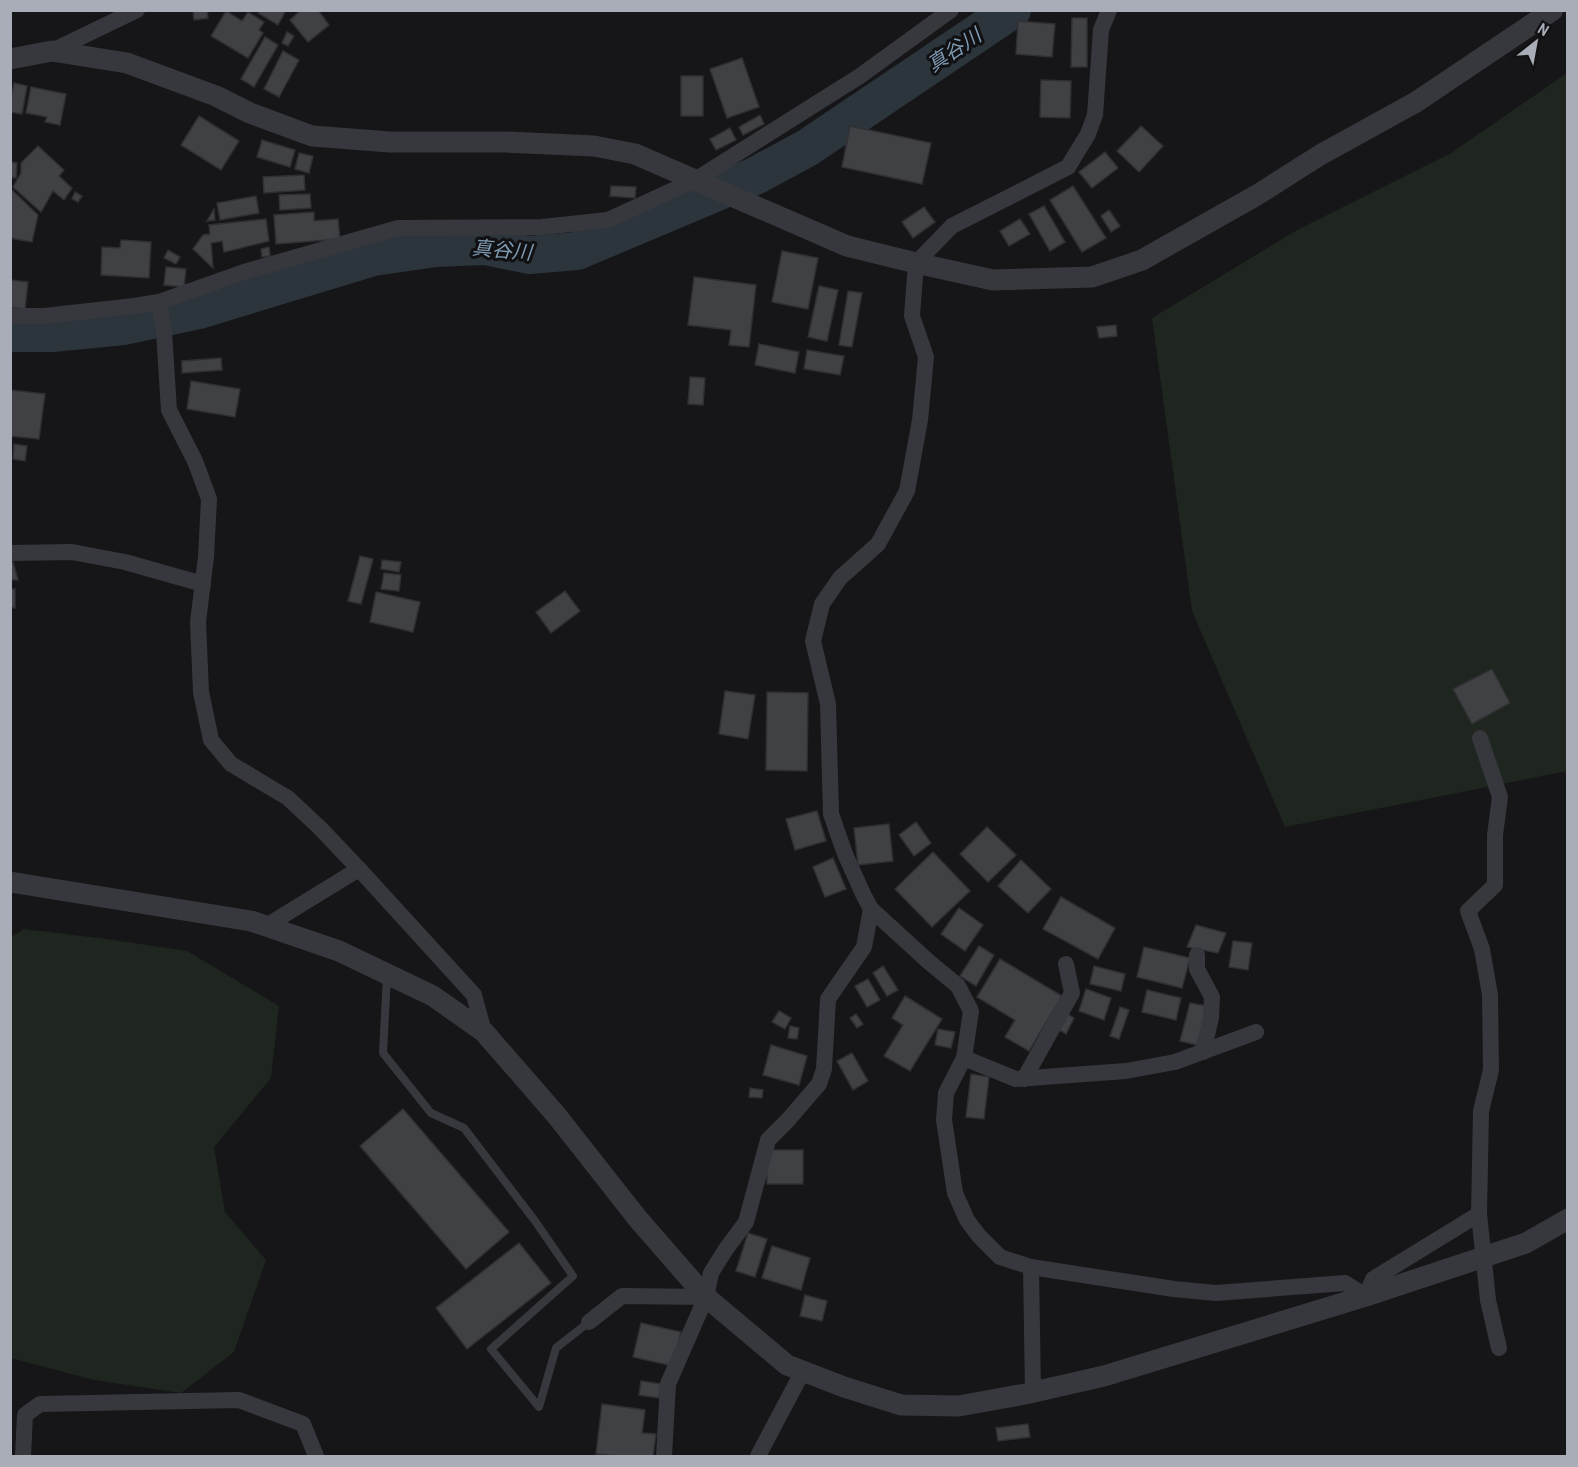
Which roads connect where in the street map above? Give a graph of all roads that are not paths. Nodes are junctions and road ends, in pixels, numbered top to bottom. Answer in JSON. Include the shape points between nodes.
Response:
{"nodes":[{"id":1,"x":137,"y":10,"type":"edge"},
{"id":2,"x":951,"y":10,"type":"edge"},
{"id":3,"x":1109,"y":10,"type":"edge"},
{"id":4,"x":1553,"y":10,"type":"edge"},
{"id":5,"x":52,"y":51,"type":"junction"},
{"id":6,"x":10,"y":59,"type":"edge"},
{"id":7,"x":702,"y":183,"type":"junction"},
{"id":8,"x":916,"y":263,"type":"junction"},
{"id":9,"x":160,"y":305,"type":"junction"},
{"id":10,"x":10,"y":316,"type":"edge"},
{"id":11,"x":10,"y":553,"type":"edge"},
{"id":12,"x":203,"y":584,"type":"junction"},
{"id":13,"x":1480,"y":738,"type":"dead end"},
{"id":14,"x":359,"y":869,"type":"junction"},
{"id":15,"x":10,"y":882,"type":"edge"},
{"id":16,"x":872,"y":909,"type":"junction"},
{"id":17,"x":266,"y":926,"type":"junction"},
{"id":18,"x":1197,"y":955,"type":"dead end"},
{"id":19,"x":1066,"y":964,"type":"dead end"},
{"id":20,"x":387,"y":973,"type":"junction"},
{"id":21,"x":484,"y":1032,"type":"junction"},
{"id":22,"x":1256,"y":1032,"type":"dead end"},
{"id":23,"x":1203,"y":1052,"type":"junction"},
{"id":24,"x":964,"y":1058,"type":"junction"},
{"id":25,"x":1024,"y":1079,"type":"junction"},
{"id":26,"x":1479,"y":1214,"type":"junction"},
{"id":27,"x":1568,"y":1219,"type":"edge"},
{"id":28,"x":1030,"y":1267,"type":"junction"},
{"id":29,"x":706,"y":1296,"type":"junction"},
{"id":30,"x":1366,"y":1296,"type":"junction"},
{"id":31,"x":589,"y":1322,"type":"joint"},
{"id":32,"x":1499,"y":1348,"type":"dead end"},
{"id":33,"x":803,"y":1371,"type":"junction"},
{"id":34,"x":1033,"y":1392,"type":"junction"},
{"id":35,"x":23,"y":1456,"type":"edge"},
{"id":36,"x":316,"y":1456,"type":"edge"},
{"id":37,"x":664,"y":1456,"type":"edge"},
{"id":38,"x":758,"y":1456,"type":"edge"}],
"edges":[{"from":1,"to":5,"type":"street"},
{"from":2,"to":7,"type":"street"},
{"from":3,"to":8,"type":"street","via":[[1101,30],[1095,115],[1068,167],[952,226]]},
{"from":4,"to":8,"type":"street","via":[[1416,102],[1142,260],[1092,277],[993,280]]},
{"from":5,"to":6,"type":"street"},
{"from":5,"to":7,"type":"street","via":[[127,63],[312,136],[390,142],[594,146],[635,154]]},
{"from":7,"to":8,"type":"street","via":[[847,246]]},
{"from":7,"to":9,"type":"street","via":[[608,220],[542,227],[398,228],[244,272]]},
{"from":8,"to":16,"type":"street","via":[[912,316],[926,357],[908,491],[878,544],[840,578],[822,604],[813,641],[828,704],[831,814]]},
{"from":9,"to":10,"type":"street"},
{"from":9,"to":12,"type":"street","via":[[169,410],[209,499]]},
{"from":11,"to":12,"type":"street","via":[[72,552]]},
{"from":12,"to":14,"type":"street","via":[[198,622],[201,692],[212,740],[231,764],[288,798]]},
{"from":13,"to":26,"type":"street","via":[[1500,797],[1495,885],[1468,911],[1482,949],[1490,995],[1491,1070],[1481,1111]]},
{"from":14,"to":17,"type":"street"},
{"from":14,"to":21,"type":"street","via":[[474,995]]},
{"from":15,"to":17,"type":"street"},
{"from":16,"to":24,"type":"street","via":[[958,986],[971,1011]]},
{"from":16,"to":29,"type":"street","via":[[864,946],[828,999],[824,1069],[819,1084],[768,1140],[746,1222],[711,1273]]},
{"from":17,"to":20,"type":"street","via":[[339,951]]},
{"from":18,"to":23,"type":"street","via":[[1197,969],[1212,997]]},
{"from":19,"to":25,"type":"street","via":[[1072,993]]},
{"from":20,"to":21,"type":"street","via":[[433,996]]},
{"from":20,"to":31,"type":"lane","via":[[383,1053],[431,1113],[464,1128],[573,1276],[492,1349],[539,1407],[556,1348]]},
{"from":21,"to":29,"type":"street"},
{"from":22,"to":23,"type":"street"},
{"from":23,"to":25,"type":"street","via":[[1175,1062],[1126,1071]]},
{"from":24,"to":25,"type":"street"},
{"from":24,"to":28,"type":"street","via":[[946,1093],[944,1120],[955,1193],[967,1220],[1000,1257]]},
{"from":26,"to":30,"type":"street","via":[[1373,1279]]},
{"from":26,"to":32,"type":"street","bridge":true,"via":[[1488,1300]]},
{"from":27,"to":30,"type":"street","via":[[1526,1243]]},
{"from":28,"to":30,"type":"street","via":[[1216,1293],[1345,1283]]},
{"from":28,"to":34,"type":"street"},
{"from":29,"to":31,"type":"street","via":[[622,1296]]},
{"from":29,"to":33,"type":"street","via":[[787,1365]]},
{"from":29,"to":37,"type":"street","via":[[668,1384]]},
{"from":30,"to":34,"type":"street","via":[[1114,1372]]},
{"from":33,"to":34,"type":"street","via":[[901,1405],[959,1406]]},
{"from":33,"to":38,"type":"street"},
{"from":35,"to":36,"type":"street","via":[[25,1415],[40,1404],[239,1400],[303,1425]]}]}
